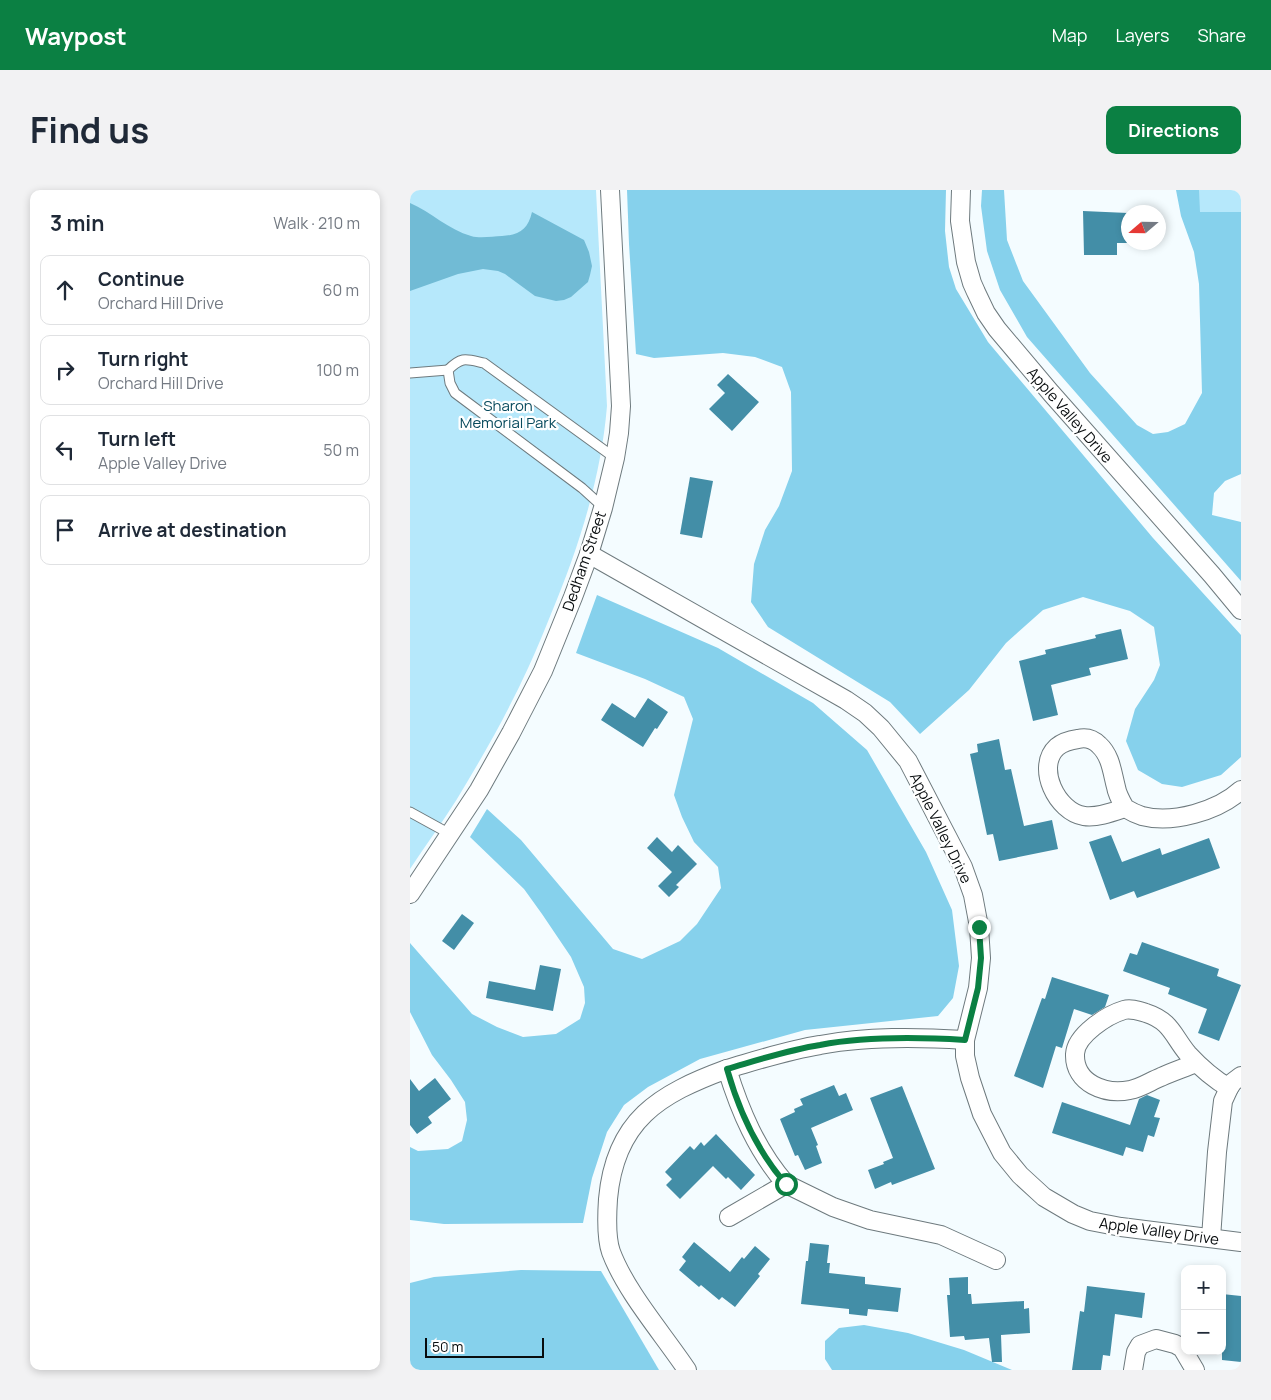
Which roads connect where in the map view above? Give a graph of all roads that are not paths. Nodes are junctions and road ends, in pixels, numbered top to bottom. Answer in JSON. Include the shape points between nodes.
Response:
{"nodes":[{"id":1,"x":610,"y":190,"type":"edge"},
{"id":2,"x":962,"y":190,"type":"edge"},
{"id":3,"x":448,"y":370,"type":"junction"},
{"id":4,"x":410,"y":374,"type":"edge"},
{"id":5,"x":615,"y":458,"type":"junction"},
{"id":6,"x":603,"y":508,"type":"junction"},
{"id":7,"x":588,"y":554,"type":"junction"},
{"id":8,"x":1241,"y":610,"type":"edge"},
{"id":9,"x":1241,"y":790,"type":"edge"},
{"id":10,"x":1125,"y":808,"type":"junction"},
{"id":11,"x":410,"y":812,"type":"edge"},
{"id":12,"x":450,"y":834,"type":"junction"},
{"id":13,"x":410,"y":894,"type":"edge"},
{"id":14,"x":965,"y":1040,"type":"junction"},
{"id":15,"x":1196,"y":1063,"type":"junction"},
{"id":16,"x":727,"y":1069,"type":"junction"},
{"id":17,"x":1235,"y":1082,"type":"edge"},
{"id":18,"x":786,"y":1184,"type":"junction"},
{"id":19,"x":728,"y":1217,"type":"dead end"},
{"id":20,"x":1211,"y":1238,"type":"junction"},
{"id":21,"x":1241,"y":1242,"type":"edge"},
{"id":22,"x":996,"y":1260,"type":"dead end"},
{"id":23,"x":687,"y":1370,"type":"edge"},
{"id":24,"x":1133,"y":1370,"type":"edge"},
{"id":25,"x":1195,"y":1370,"type":"edge"}],
"edges":[{"from":1,"to":5,"type":"street","name":"Dedham Street","via":[[621,406]]},
{"from":2,"to":8,"type":"street","name":"Apple Valley Drive","via":[[960,221],[964,256],[972,283],[992,322],[1050,393]]},
{"from":3,"to":4,"type":"lane"},
{"from":3,"to":5,"type":"lane","via":[[456,361],[467,359],[484,363]]},
{"from":3,"to":6,"type":"lane","via":[[455,394],[582,488]]},
{"from":5,"to":6,"type":"street","name":"Dedham Street"},
{"from":6,"to":7,"type":"street","name":"Dedham Street"},
{"from":7,"to":12,"type":"street","name":"Dedham Street","via":[[528,700],[479,790]]},
{"from":7,"to":14,"type":"street","name":"Apple Valley Drive","via":[[846,700],[881,728],[908,761],[973,895],[981,958],[978,988]]},
{"from":9,"to":10,"type":"street","via":[[1223,803],[1185,817],[1144,816]]},
{"from":10,"to":10,"type":"street","via":[[1083,816],[1064,806],[1050,781],[1049,760],[1056,748],[1085,738],[1100,745],[1110,762],[1115,786]]},
{"from":11,"to":12,"type":"lane"},
{"from":12,"to":13,"type":"street","name":"Dedham Street"},
{"from":14,"to":16,"type":"street","via":[[847,1041],[791,1051]]},
{"from":14,"to":20,"type":"street","name":"Apple Valley Drive","via":[[970,1078],[988,1128],[1011,1165],[1044,1197],[1100,1224]]},
{"from":15,"to":15,"type":"street","via":[[1163,1021],[1130,1010],[1113,1014],[1096,1025],[1080,1040],[1075,1054],[1080,1074],[1086,1081],[1121,1092]]},
{"from":15,"to":17,"type":"street","via":[[1212,1078]]},
{"from":16,"to":18,"type":"street","via":[[751,1131]]},
{"from":16,"to":23,"type":"street","via":[[680,1088],[647,1110],[624,1139],[609,1185],[607,1215],[612,1253],[623,1277]]},
{"from":17,"to":20,"type":"street","via":[[1223,1102]]},
{"from":18,"to":19,"type":"street"},
{"from":18,"to":22,"type":"street","via":[[833,1207],[870,1220],[941,1235]]},
{"from":20,"to":21,"type":"street","name":"Apple Valley Drive"},
{"from":24,"to":25,"type":"street","via":[[1140,1345],[1156,1339],[1182,1348]]}]}
